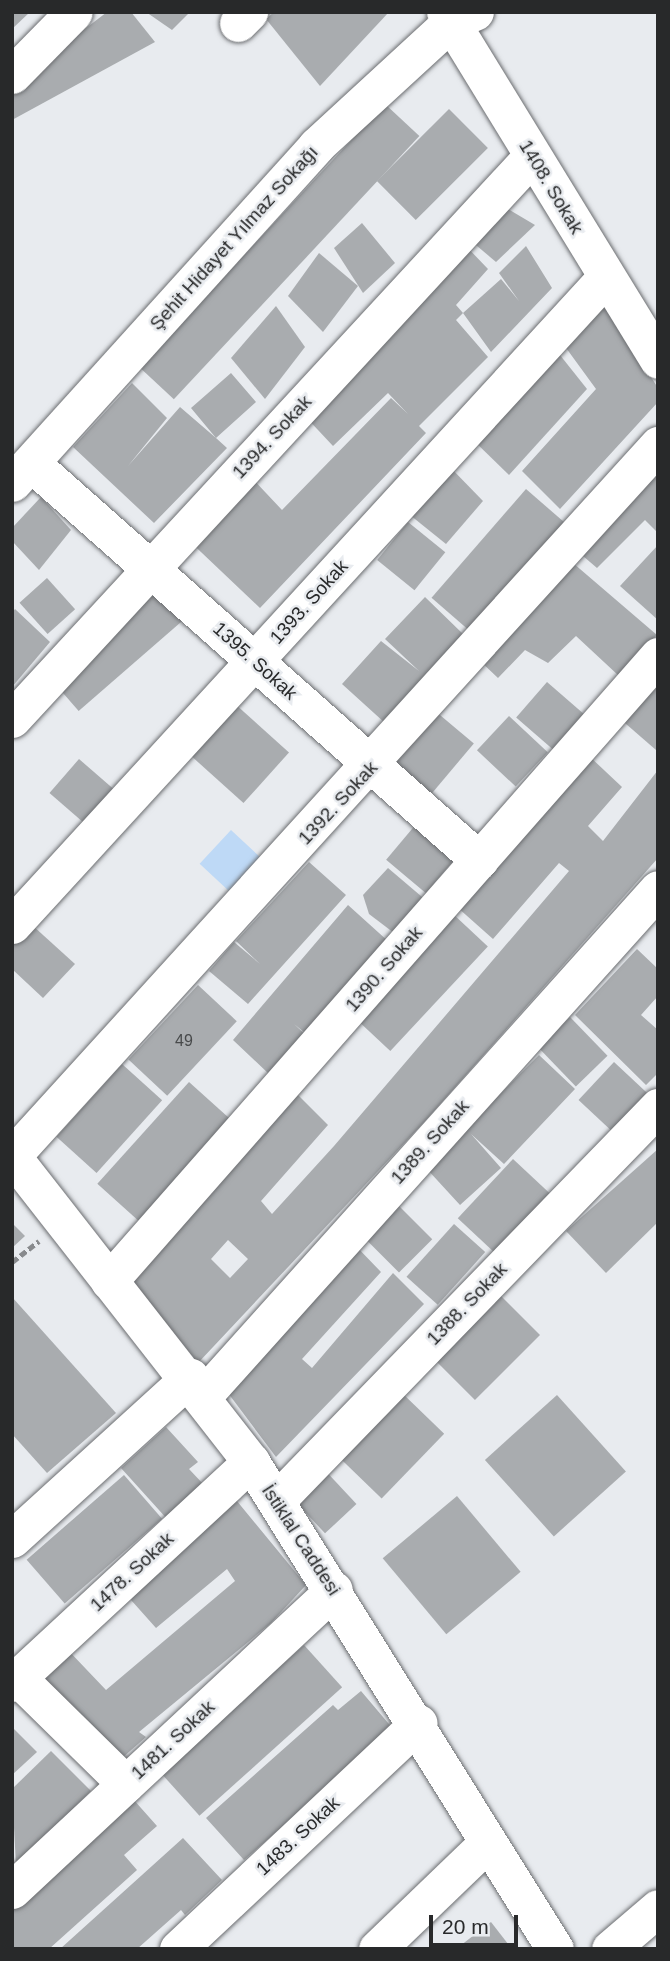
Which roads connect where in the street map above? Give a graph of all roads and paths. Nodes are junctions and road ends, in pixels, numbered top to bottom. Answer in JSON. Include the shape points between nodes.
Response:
{"nodes":[{"id":1,"x":74,"y":12,"type":"edge"},
{"id":2,"x":457,"y":15,"type":"edge"},
{"id":3,"x":12,"y":75,"type":"edge"},
{"id":4,"x":532,"y":156,"type":"junction"},
{"id":5,"x":606,"y":278,"type":"junction"},
{"id":6,"x":658,"y":360,"type":"edge"},
{"id":7,"x":658,"y":445,"type":"edge"},
{"id":8,"x":22,"y":473,"type":"edge"},
{"id":9,"x":150,"y":568,"type":"junction"},
{"id":10,"x":658,"y":656,"type":"edge"},
{"id":11,"x":255,"y":661,"type":"junction"},
{"id":12,"x":12,"y":719,"type":"edge"},
{"id":13,"x":372,"y":766,"type":"junction"},
{"id":14,"x":479,"y":860,"type":"junction"},
{"id":15,"x":658,"y":889,"type":"edge"},
{"id":16,"x":12,"y":925,"type":"edge"},
{"id":17,"x":658,"y":1107,"type":"edge"},
{"id":18,"x":12,"y":1156,"type":"edge"},
{"id":19,"x":109,"y":1281,"type":"junction"},
{"id":20,"x":196,"y":1386,"type":"junction"},
{"id":21,"x":251,"y":1462,"type":"junction"},
{"id":22,"x":276,"y":1501,"type":"junction"},
{"id":23,"x":12,"y":1539,"type":"edge"},
{"id":24,"x":334,"y":1590,"type":"junction"},
{"id":25,"x":15,"y":1680,"type":"edge"},
{"id":26,"x":419,"y":1723,"type":"junction"},
{"id":27,"x":126,"y":1784,"type":"junction"},
{"id":28,"x":487,"y":1843,"type":"junction"},
{"id":29,"x":12,"y":1890,"type":"edge"},
{"id":30,"x":658,"y":1908,"type":"edge"},
{"id":31,"x":178,"y":1949,"type":"edge"},
{"id":32,"x":377,"y":1949,"type":"edge"},
{"id":33,"x":555,"y":1949,"type":"edge"},
{"id":34,"x":610,"y":1949,"type":"edge"}],
"edges":[{"from":1,"to":3,"type":"street"},
{"from":2,"to":4,"type":"street","name":"1408. Sokak"},
{"from":2,"to":8,"type":"street","name":"Şehit Hidayet Yılmaz Sokağı","via":[[316,146]]},
{"from":4,"to":5,"type":"street","name":"1408. Sokak"},
{"from":4,"to":9,"type":"street","name":"1394. Sokak"},
{"from":5,"to":6,"type":"street","name":"1408. Sokak"},
{"from":5,"to":11,"type":"street","name":"1393. Sokak"},
{"from":7,"to":13,"type":"street","name":"1392. Sokak"},
{"from":8,"to":9,"type":"street","name":"1395. Sokak"},
{"from":9,"to":11,"type":"street","name":"1395. Sokak"},
{"from":9,"to":12,"type":"street","name":"1394. Sokak"},
{"from":10,"to":14,"type":"street","name":"1390. Sokak"},
{"from":11,"to":13,"type":"street","name":"1395. Sokak"},
{"from":11,"to":16,"type":"street","name":"1393. Sokak"},
{"from":13,"to":14,"type":"street","name":"1395. Sokak"},
{"from":13,"to":18,"type":"street","name":"1392. Sokak"},
{"from":14,"to":19,"type":"street","name":"1390. Sokak"},
{"from":15,"to":20,"type":"street","name":"1389. Sokak"},
{"from":17,"to":22,"type":"street","name":"1388. Sokak"},
{"from":18,"to":19,"type":"street","name":"İstiklal Caddesi"},
{"from":19,"to":20,"type":"street","name":"İstiklal Caddesi"},
{"from":20,"to":21,"type":"street","name":"İstiklal Caddesi"},
{"from":20,"to":23,"type":"street","name":"1389. Sokak"},
{"from":21,"to":22,"type":"street","name":"İstiklal Caddesi"},
{"from":21,"to":25,"type":"street","name":"1478. Sokak"},
{"from":22,"to":24,"type":"street","name":"İstiklal Caddesi"},
{"from":24,"to":26,"type":"street","name":"İstiklal Caddesi"},
{"from":24,"to":27,"type":"street","name":"1481. Sokak"},
{"from":25,"to":27,"type":"street"},
{"from":26,"to":28,"type":"street","name":"İstiklal Caddesi"},
{"from":26,"to":31,"type":"street","name":"1483. Sokak"},
{"from":27,"to":29,"type":"street","name":"1481. Sokak"},
{"from":28,"to":32,"type":"street"},
{"from":28,"to":33,"type":"street","name":"İstiklal Caddesi"},
{"from":30,"to":34,"type":"street"}]}
